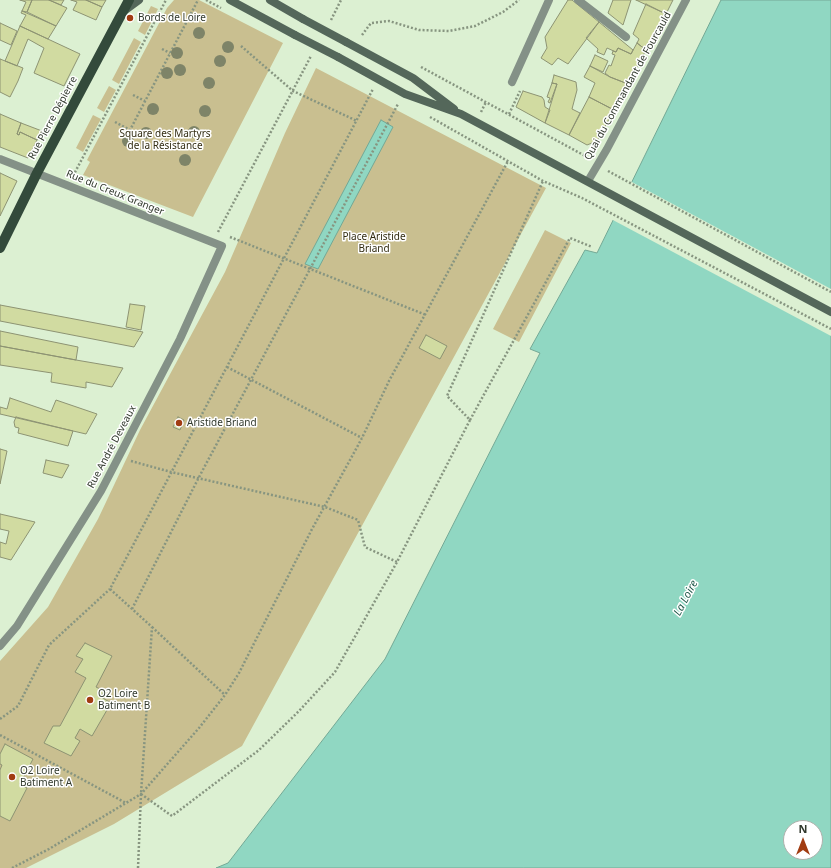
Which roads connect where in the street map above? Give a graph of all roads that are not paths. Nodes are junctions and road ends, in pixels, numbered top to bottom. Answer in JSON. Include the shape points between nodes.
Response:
{"nodes":[{"id":1,"x":129,"y":0,"type":"edge"},
{"id":2,"x":139,"y":0,"type":"edge"},
{"id":3,"x":230,"y":0,"type":"edge"},
{"id":4,"x":239,"y":0,"type":"edge"},
{"id":5,"x":270,"y":0,"type":"edge"},
{"id":6,"x":549,"y":0,"type":"edge"},
{"id":7,"x":578,"y":0,"type":"edge"},
{"id":8,"x":686,"y":0,"type":"edge"},
{"id":9,"x":245,"y":6,"type":"junction"},
{"id":10,"x":122,"y":13,"type":"junction"},
{"id":11,"x":626,"y":37,"type":"dead end"},
{"id":12,"x":512,"y":82,"type":"dead end"},
{"id":13,"x":461,"y":114,"type":"junction"},
{"id":14,"x":0,"y":159,"type":"edge"},
{"id":15,"x":37,"y":173,"type":"junction"},
{"id":16,"x":588,"y":181,"type":"junction"},
{"id":17,"x":222,"y":246,"type":"joint"},
{"id":18,"x":0,"y":248,"type":"edge"},
{"id":19,"x":831,"y":312,"type":"edge"},
{"id":20,"x":0,"y":646,"type":"edge"}],
"edges":[{"from":1,"to":10,"type":"main road","name":"Rue Pierre Dépierre"},
{"from":2,"to":10,"type":"main road"},
{"from":3,"to":9,"type":"main road"},
{"from":4,"to":9,"type":"main road"},
{"from":5,"to":13,"type":"main road","bridge":true,"via":[[413,78]]},
{"from":6,"to":12,"type":"street"},
{"from":7,"to":11,"type":"street"},
{"from":8,"to":16,"type":"street","name":"Quai du Commandant de Fourcauld"},
{"from":9,"to":13,"type":"main road","bridge":true,"via":[[405,94]]},
{"from":10,"to":15,"type":"main road","name":"Rue Pierre Dépierre"},
{"from":13,"to":16,"type":"main road"},
{"from":14,"to":15,"type":"street","name":"Rue du Creux Granger"},
{"from":15,"to":17,"type":"street","name":"Rue du Creux Granger"},
{"from":15,"to":18,"type":"main road","name":"Rue Pierre Dépierre"},
{"from":16,"to":19,"type":"main road"},
{"from":17,"to":20,"type":"street","name":"Rue André Deveaux","via":[[180,339],[101,491],[17,626]]}]}
